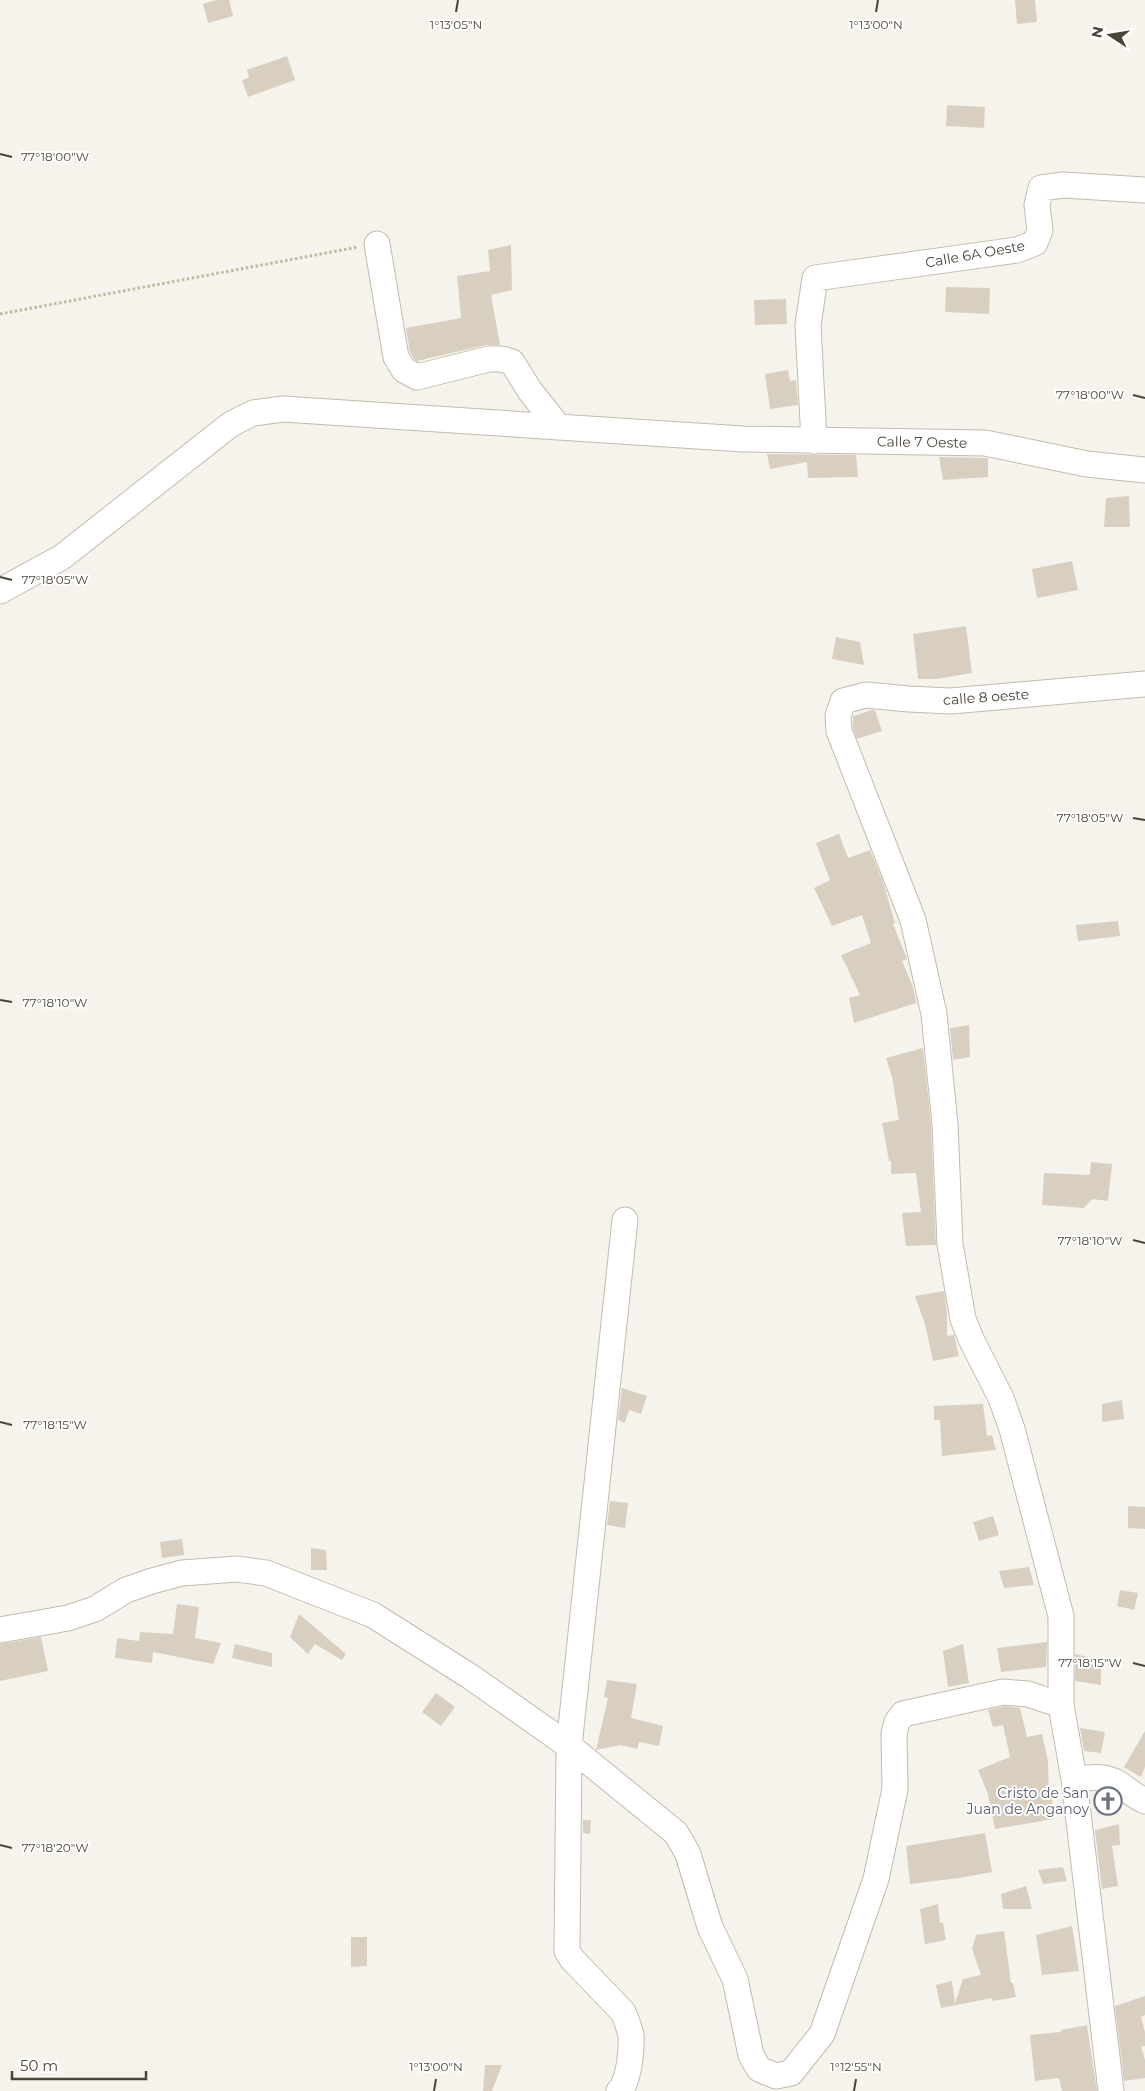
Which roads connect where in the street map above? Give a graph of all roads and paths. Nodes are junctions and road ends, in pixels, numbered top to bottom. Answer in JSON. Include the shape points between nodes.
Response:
{"nodes":[{"id":1,"x":1145,"y":190,"type":"edge"},
{"id":2,"x":377,"y":244,"type":"joint"},
{"id":3,"x":0,"y":314,"type":"edge"},
{"id":4,"x":558,"y":426,"type":"junction"},
{"id":5,"x":814,"y":440,"type":"junction"},
{"id":6,"x":1145,"y":470,"type":"edge"},
{"id":7,"x":0,"y":591,"type":"edge"},
{"id":8,"x":1145,"y":684,"type":"edge"},
{"id":9,"x":625,"y":1220,"type":"dead end"},
{"id":10,"x":0,"y":1630,"type":"edge"},
{"id":11,"x":1061,"y":1705,"type":"junction"},
{"id":12,"x":570,"y":1746,"type":"junction"},
{"id":13,"x":1074,"y":1779,"type":"junction"},
{"id":14,"x":1145,"y":1801,"type":"edge"},
{"id":15,"x":619,"y":2091,"type":"edge"},
{"id":16,"x":1111,"y":2091,"type":"edge"}],
"edges":[{"from":1,"to":5,"type":"street","name":"Calle 6A Oeste","via":[[1063,185],[1040,188],[1037,205],[1040,230],[1035,243],[1017,250],[815,278],[808,325]]},
{"from":2,"to":3,"type":"path"},
{"from":2,"to":4,"type":"street","via":[[396,357],[404,370],[418,377],[489,359],[512,362]]},
{"from":4,"to":5,"type":"street","name":"Calle 7 Oeste","via":[[743,440]]},
{"from":4,"to":7,"type":"street","name":"Calle 7 Oeste","via":[[283,408],[253,413],[231,424],[62,557]]},
{"from":5,"to":6,"type":"street","name":"Calle 7 Oeste","via":[[985,443],[1087,464]]},
{"from":8,"to":11,"type":"street","name":"calle 8 oeste","via":[[951,701],[866,694],[844,701],[838,716],[839,731],[913,920],[924,967],[934,1014],[945,1124],[950,1244],[964,1319],[1012,1429],[1057,1595],[1062,1616]]},
{"from":9,"to":12,"type":"street"},
{"from":10,"to":12,"type":"street","via":[[68,1618],[95,1609],[126,1590],[182,1573],[237,1569],[266,1573],[373,1616],[471,1677]]},
{"from":11,"to":12,"type":"street","via":[[1028,1694],[1003,1692],[903,1714],[894,1733],[895,1790],[876,1879],[822,2034],[791,2073],[776,2076],[759,2069],[751,2055],[735,1979],[710,1926],[688,1854],[676,1833]]},
{"from":11,"to":13,"type":"street"},
{"from":12,"to":15,"type":"street","via":[[566,1952],[623,2012],[631,2036],[627,2078],[624,2088]]},
{"from":13,"to":14,"type":"street","via":[[1109,1779]]},
{"from":13,"to":16,"type":"street"}]}
